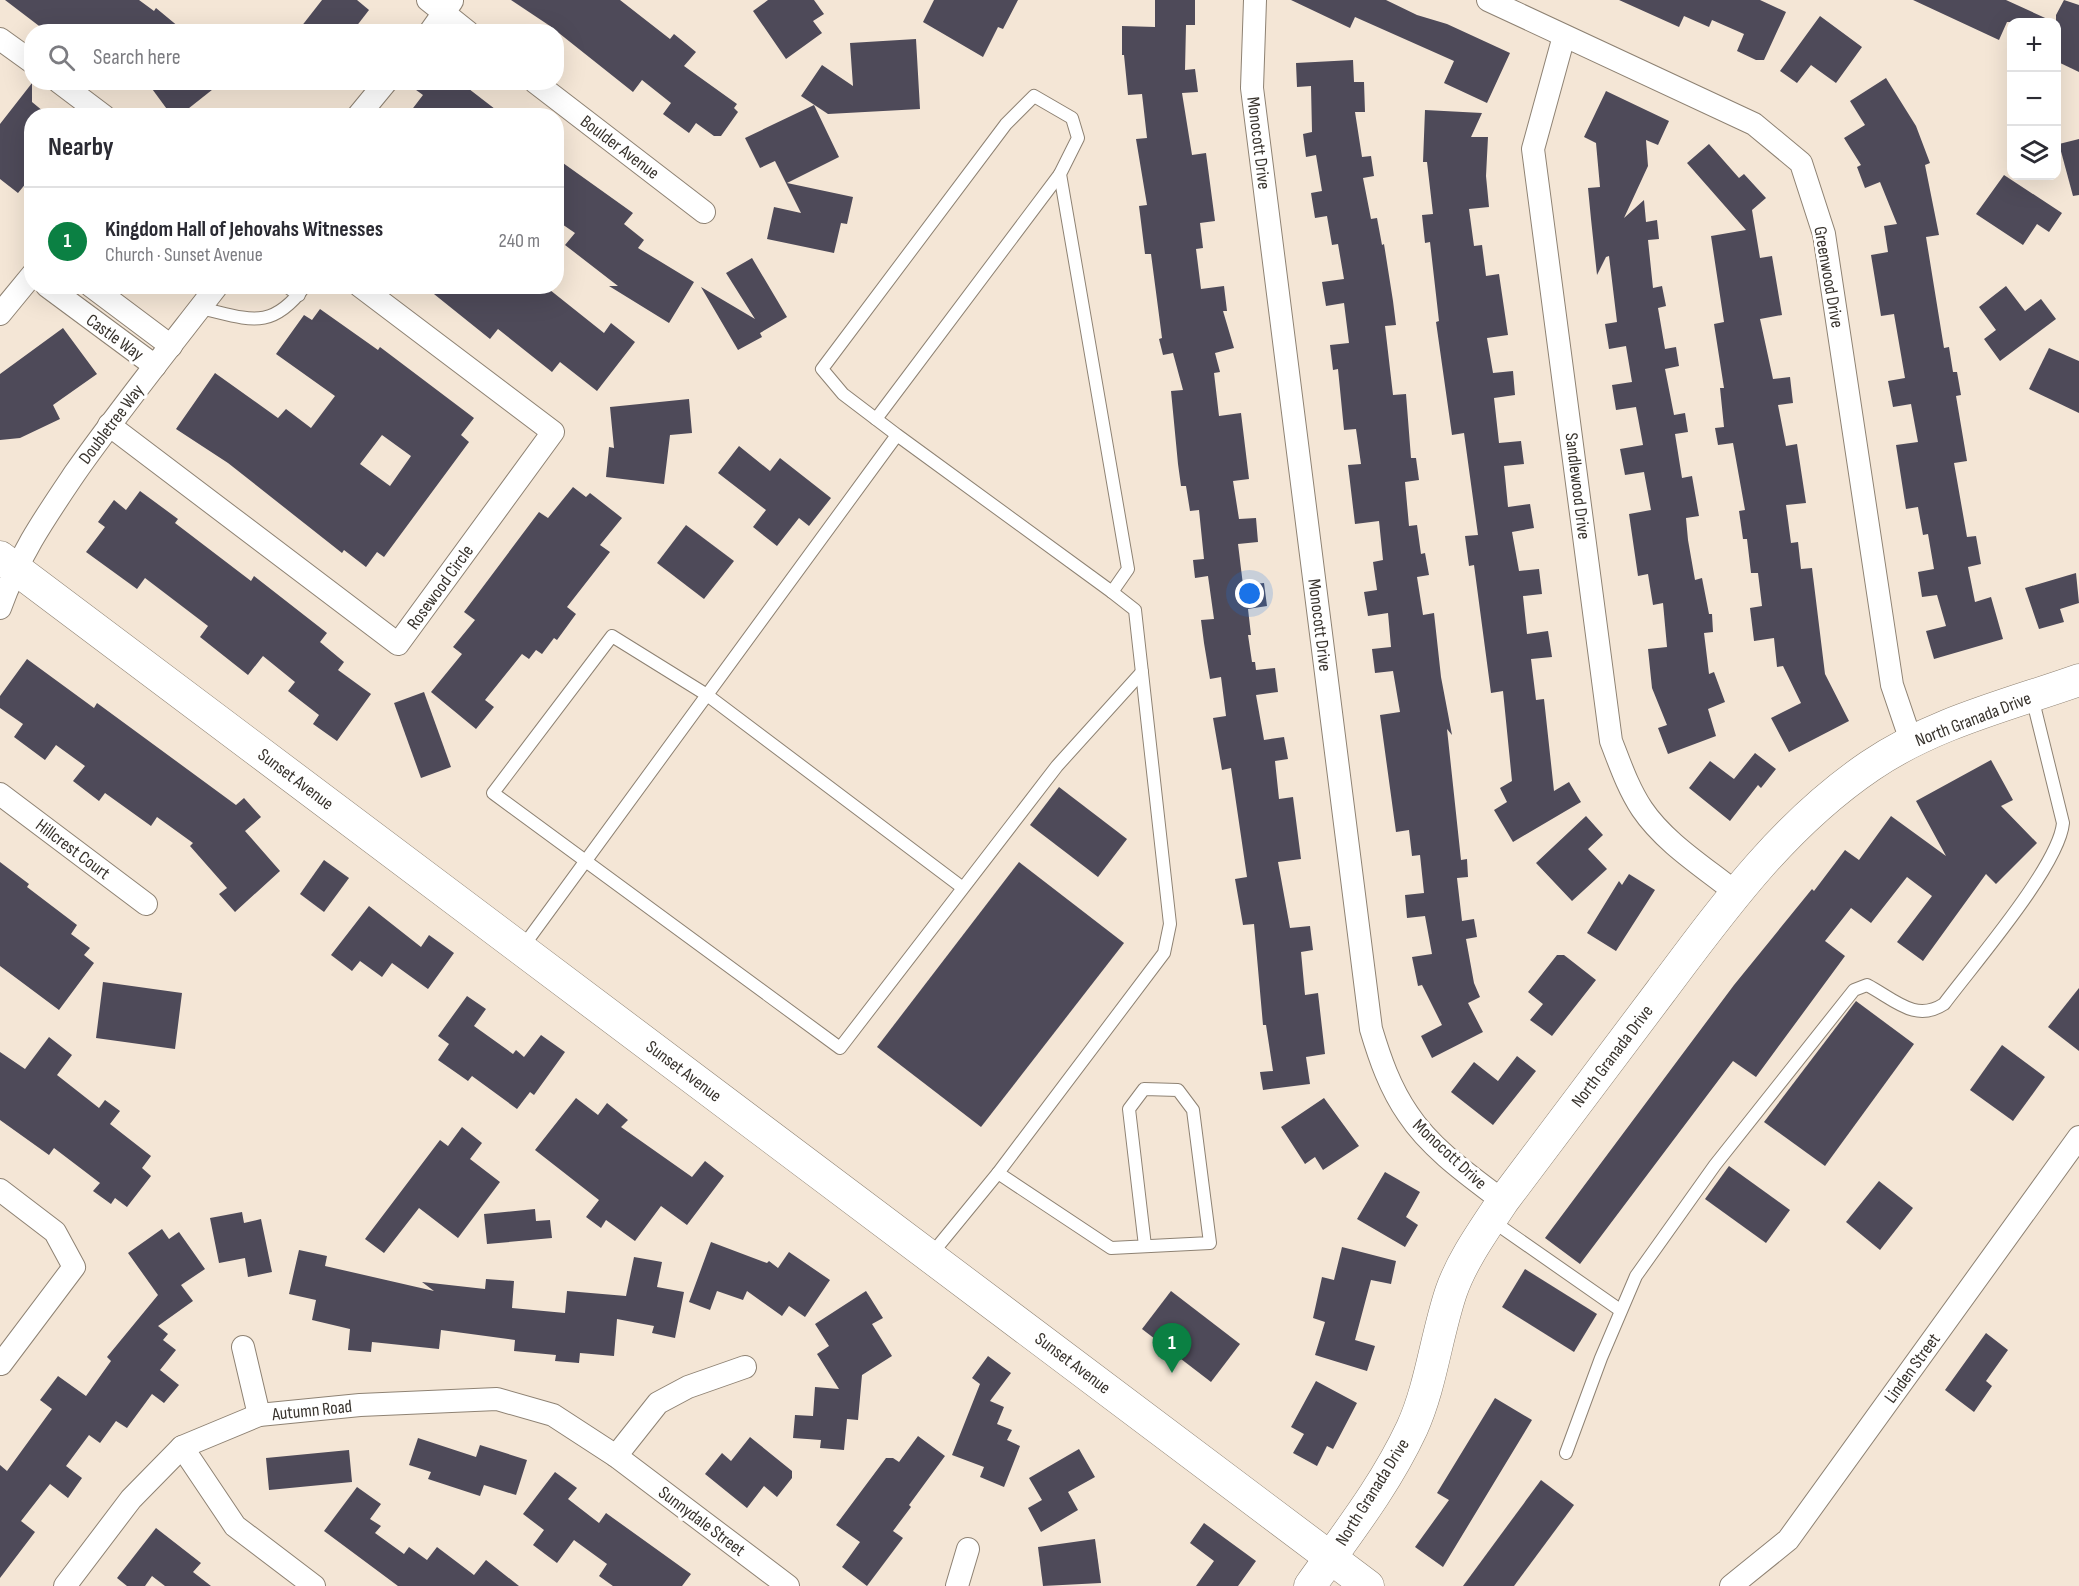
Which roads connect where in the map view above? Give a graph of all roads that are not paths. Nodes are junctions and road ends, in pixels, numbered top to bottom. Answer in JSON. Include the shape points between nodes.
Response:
{"nodes":[{"id":1,"x":1255,"y":0,"type":"edge"},
{"id":2,"x":1488,"y":0,"type":"edge"},
{"id":3,"x":442,"y":5,"type":"edge"},
{"id":4,"x":434,"y":24,"type":"edge"},
{"id":5,"x":460,"y":24,"type":"edge"},
{"id":6,"x":1564,"y":36,"type":"junction"},
{"id":7,"x":0,"y":39,"type":"edge"},
{"id":8,"x":24,"y":56,"type":"edge"},
{"id":9,"x":70,"y":90,"type":"edge"},
{"id":10,"x":379,"y":90,"type":"edge"},
{"id":11,"x":545,"y":90,"type":"edge"},
{"id":12,"x":93,"y":108,"type":"edge"},
{"id":13,"x":365,"y":108,"type":"edge"},
{"id":14,"x":1060,"y":174,"type":"junction"},
{"id":15,"x":705,"y":212,"type":"dead end"},
{"id":16,"x":24,"y":284,"type":"edge"},
{"id":17,"x":58,"y":294,"type":"edge"},
{"id":18,"x":102,"y":294,"type":"edge"},
{"id":19,"x":211,"y":294,"type":"edge"},
{"id":20,"x":300,"y":294,"type":"edge"},
{"id":21,"x":371,"y":294,"type":"edge"},
{"id":22,"x":200,"y":308,"type":"junction"},
{"id":23,"x":0,"y":314,"type":"edge"},
{"id":24,"x":171,"y":346,"type":"junction"},
{"id":25,"x":155,"y":366,"type":"junction"},
{"id":26,"x":876,"y":419,"type":"junction"},
{"id":27,"x":109,"y":425,"type":"junction"},
{"id":28,"x":897,"y":435,"type":"junction"},
{"id":29,"x":7,"y":562,"type":"edge"},
{"id":30,"x":1112,"y":592,"type":"junction"},
{"id":31,"x":0,"y":608,"type":"edge"},
{"id":32,"x":1142,"y":672,"type":"junction"},
{"id":33,"x":2079,"y":680,"type":"edge"},
{"id":34,"x":707,"y":695,"type":"junction"},
{"id":35,"x":2032,"y":697,"type":"junction"},
{"id":36,"x":1911,"y":741,"type":"junction"},
{"id":37,"x":0,"y":794,"type":"edge"},
{"id":38,"x":586,"y":861,"type":"junction"},
{"id":39,"x":963,"y":888,"type":"junction"},
{"id":40,"x":1735,"y":892,"type":"junction"},
{"id":41,"x":146,"y":904,"type":"dead end"},
{"id":42,"x":522,"y":949,"type":"junction"},
{"id":43,"x":2079,"y":1137,"type":"edge"},
{"id":44,"x":998,"y":1173,"type":"junction"},
{"id":45,"x":0,"y":1190,"type":"edge"},
{"id":46,"x":1497,"y":1210,"type":"junction"},
{"id":47,"x":1145,"y":1246,"type":"junction"},
{"id":48,"x":930,"y":1256,"type":"junction"},
{"id":49,"x":1620,"y":1310,"type":"junction"},
{"id":50,"x":243,"y":1347,"type":"dead end"},
{"id":51,"x":1,"y":1364,"type":"edge"},
{"id":52,"x":745,"y":1367,"type":"dead end"},
{"id":53,"x":259,"y":1415,"type":"junction"},
{"id":54,"x":182,"y":1447,"type":"junction"},
{"id":55,"x":1566,"y":1453,"type":"dead end"},
{"id":56,"x":616,"y":1456,"type":"junction"},
{"id":57,"x":968,"y":1549,"type":"dead end"},
{"id":58,"x":1330,"y":1558,"type":"junction"},
{"id":59,"x":65,"y":1586,"type":"edge"},
{"id":60,"x":314,"y":1586,"type":"edge"},
{"id":61,"x":788,"y":1586,"type":"edge"},
{"id":62,"x":957,"y":1586,"type":"edge"},
{"id":63,"x":1310,"y":1586,"type":"edge"},
{"id":64,"x":1368,"y":1586,"type":"edge"},
{"id":65,"x":1731,"y":1586,"type":"edge"}],
"edges":[{"from":1,"to":46,"type":"street","name":"Monocott Drive","via":[[1252,88],[1371,1029],[1384,1070],[1408,1115]]},
{"from":2,"to":6,"type":"street","name":"Greenwood Drive"},
{"from":3,"to":4,"type":"street"},
{"from":3,"to":5,"type":"street"},
{"from":6,"to":36,"type":"street","name":"Greenwood Drive","via":[[1754,124],[1801,163],[1824,234],[1892,685]]},
{"from":6,"to":40,"type":"street","name":"Sandlewood Drive","via":[[1533,149],[1611,741],[1642,809],[1671,841]]},
{"from":7,"to":8,"type":"street"},
{"from":9,"to":12,"type":"street"},
{"from":10,"to":13,"type":"street"},
{"from":11,"to":15,"type":"street","name":"Boulder Avenue"},
{"from":14,"to":26,"type":"lane"},
{"from":14,"to":26,"type":"lane","via":[[1078,138],[1071,118],[1034,96],[1006,124],[822,369],[843,394]]},
{"from":14,"to":30,"type":"lane","via":[[1128,569]]},
{"from":16,"to":23,"type":"street"},
{"from":17,"to":25,"type":"street","name":"Castle Way"},
{"from":18,"to":24,"type":"street","name":"Castle Way"},
{"from":19,"to":22,"type":"street","name":"Doubletree Way"},
{"from":20,"to":22,"type":"lane","via":[[287,309],[249,319]]},
{"from":21,"to":27,"type":"street","name":"Rosewood Circle","via":[[553,432],[398,644]]},
{"from":22,"to":24,"type":"street","name":"Doubletree Way"},
{"from":24,"to":25,"type":"street","name":"Doubletree Way"},
{"from":25,"to":27,"type":"street","name":"Doubletree Way"},
{"from":26,"to":28,"type":"lane"},
{"from":27,"to":29,"type":"street","name":"Doubletree Way","via":[[40,524]]},
{"from":28,"to":30,"type":"lane"},
{"from":28,"to":34,"type":"lane"},
{"from":29,"to":31,"type":"street","name":"Doubletree Way"},
{"from":29,"to":42,"type":"main road","name":"Sunset Avenue"},
{"from":30,"to":32,"type":"lane","via":[[1135,610]]},
{"from":32,"to":39,"type":"lane","via":[[1058,766]]},
{"from":32,"to":44,"type":"lane","via":[[1170,924],[1164,953]]},
{"from":33,"to":35,"type":"main road","name":"North Granada Drive"},
{"from":34,"to":38,"type":"lane"},
{"from":34,"to":38,"type":"lane","via":[[612,636],[493,794]]},
{"from":34,"to":39,"type":"lane"},
{"from":35,"to":36,"type":"main road","name":"North Granada Drive","via":[[1951,723]]},
{"from":35,"to":49,"type":"lane","via":[[2063,824],[2061,837],[2041,874],[1944,1004],[1932,1012],[1912,1011],[1867,985],[1854,990],[1715,1165],[1636,1276]]},
{"from":36,"to":40,"type":"main road","name":"North Granada Drive","via":[[1870,765],[1834,793],[1782,838]]},
{"from":37,"to":41,"type":"street","name":"Hillcrest Court"},
{"from":38,"to":39,"type":"lane","via":[[840,1048]]},
{"from":38,"to":42,"type":"lane"},
{"from":40,"to":46,"type":"main road","name":"North Granada Drive"},
{"from":42,"to":48,"type":"main road","name":"Sunset Avenue"},
{"from":43,"to":65,"type":"street","name":"Linden Street","via":[[1788,1540]]},
{"from":44,"to":47,"type":"lane","via":[[1111,1248]]},
{"from":44,"to":48,"type":"lane"},
{"from":45,"to":51,"type":"street","via":[[55,1232],[74,1267]]},
{"from":46,"to":49,"type":"lane"},
{"from":46,"to":58,"type":"main road","name":"North Granada Drive","via":[[1452,1289],[1412,1427],[1384,1481]]},
{"from":47,"to":47,"type":"lane","via":[[1210,1243],[1193,1110],[1178,1090],[1144,1089],[1129,1109]]},
{"from":48,"to":58,"type":"main road","name":"Sunset Avenue"},
{"from":49,"to":55,"type":"lane"},
{"from":50,"to":53,"type":"street"},
{"from":52,"to":56,"type":"street","via":[[688,1387],[658,1403]]},
{"from":53,"to":54,"type":"street","name":"Autumn Road"},
{"from":53,"to":56,"type":"street","name":"Autumn Road","via":[[360,1405],[497,1399],[553,1415]]},
{"from":54,"to":59,"type":"street","name":"Autumn Road","via":[[131,1498]]},
{"from":54,"to":60,"type":"street","via":[[235,1526]]},
{"from":56,"to":61,"type":"street","name":"Sunnydale Street"},
{"from":57,"to":62,"type":"street"},
{"from":58,"to":63,"type":"main road","name":"North Granada Drive"},
{"from":58,"to":64,"type":"main road","name":"Sunset Avenue"}]}
